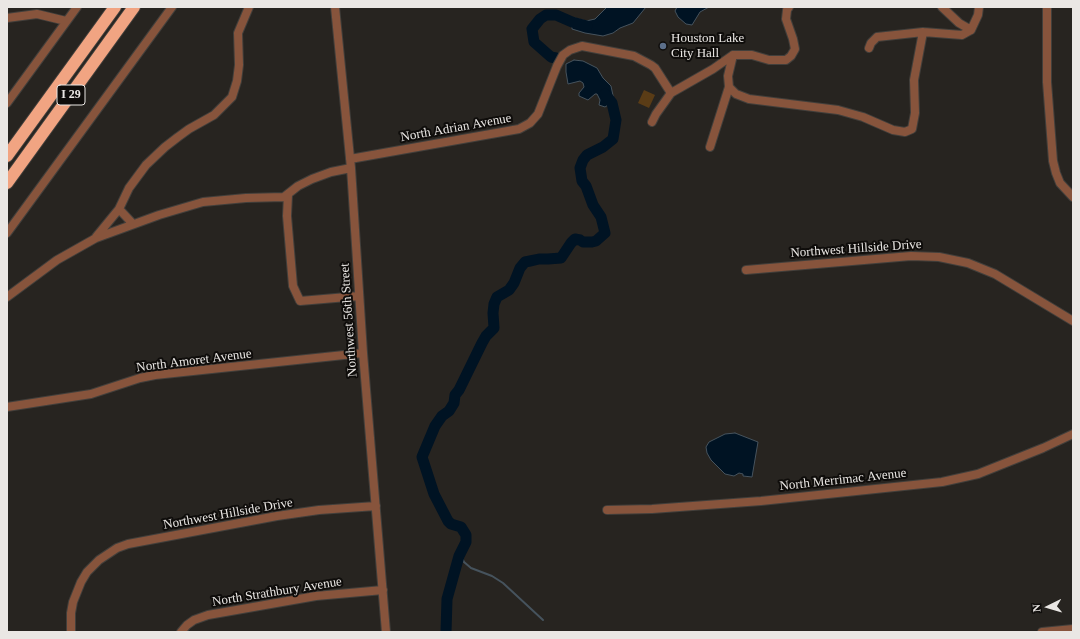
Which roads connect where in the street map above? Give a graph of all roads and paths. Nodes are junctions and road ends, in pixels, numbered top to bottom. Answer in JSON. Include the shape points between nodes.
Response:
{"nodes":[{"id":1,"x":77,"y":7,"type":"edge"},
{"id":2,"x":114,"y":7,"type":"edge"},
{"id":3,"x":134,"y":7,"type":"edge"},
{"id":4,"x":172,"y":7,"type":"edge"},
{"id":5,"x":249,"y":7,"type":"edge"},
{"id":6,"x":335,"y":7,"type":"edge"},
{"id":7,"x":789,"y":7,"type":"edge"},
{"id":8,"x":942,"y":7,"type":"edge"},
{"id":9,"x":979,"y":7,"type":"edge"},
{"id":10,"x":1047,"y":7,"type":"edge"},
{"id":11,"x":7,"y":18,"type":"edge"},
{"id":12,"x":66,"y":21,"type":"junction"},
{"id":13,"x":971,"y":30,"type":"junction"},
{"id":14,"x":923,"y":32,"type":"junction"},
{"id":15,"x":869,"y":48,"type":"dead end"},
{"id":16,"x":733,"y":55,"type":"junction"},
{"id":17,"x":729,"y":87,"type":"junction"},
{"id":18,"x":671,"y":93,"type":"junction"},
{"id":19,"x":7,"y":103,"type":"edge"},
{"id":20,"x":652,"y":122,"type":"dead end"},
{"id":21,"x":710,"y":147,"type":"dead end"},
{"id":22,"x":7,"y":156,"type":"edge"},
{"id":23,"x":350,"y":159,"type":"junction"},
{"id":24,"x":351,"y":168,"type":"junction"},
{"id":25,"x":7,"y":183,"type":"edge"},
{"id":26,"x":288,"y":195,"type":"junction"},
{"id":27,"x":1073,"y":198,"type":"edge"},
{"id":28,"x":119,"y":208,"type":"junction"},
{"id":29,"x":133,"y":224,"type":"junction"},
{"id":30,"x":7,"y":233,"type":"edge"},
{"id":31,"x":96,"y":238,"type":"junction"},
{"id":32,"x":746,"y":270,"type":"dead end"},
{"id":33,"x":359,"y":296,"type":"junction"},
{"id":34,"x":7,"y":297,"type":"edge"},
{"id":35,"x":1073,"y":321,"type":"edge"},
{"id":36,"x":363,"y":353,"type":"junction"},
{"id":37,"x":7,"y":407,"type":"edge"},
{"id":38,"x":1073,"y":434,"type":"edge"},
{"id":39,"x":376,"y":506,"type":"junction"},
{"id":40,"x":607,"y":510,"type":"dead end"},
{"id":41,"x":382,"y":590,"type":"junction"},
{"id":42,"x":1073,"y":629,"type":"edge"},
{"id":43,"x":71,"y":632,"type":"edge"},
{"id":44,"x":181,"y":632,"type":"edge"},
{"id":45,"x":386,"y":632,"type":"edge"},
{"id":46,"x":1042,"y":632,"type":"edge"}],
"edges":[{"from":1,"to":12,"type":"street"},
{"from":2,"to":22,"type":"highway","number":"I 29"},
{"from":3,"to":25,"type":"highway","number":"I 29"},
{"from":4,"to":30,"type":"street"},
{"from":5,"to":28,"type":"street","via":[[238,33],[239,65],[232,97],[214,116],[189,129],[156,155],[135,180]]},
{"from":6,"to":23,"type":"street","name":"Northwest 56th Street"},
{"from":7,"to":16,"type":"street","via":[[786,19],[795,49],[791,56],[786,60],[769,60],[752,55]]},
{"from":8,"to":13,"type":"street"},
{"from":9,"to":13,"type":"street"},
{"from":10,"to":27,"type":"street","via":[[1046,82],[1054,161],[1060,182]]},
{"from":11,"to":12,"type":"street","via":[[38,14]]},
{"from":12,"to":19,"type":"street"},
{"from":13,"to":14,"type":"street","via":[[962,35]]},
{"from":14,"to":15,"type":"street","via":[[877,37]]},
{"from":14,"to":17,"type":"street","via":[[914,80],[915,113],[912,129],[905,132],[838,110],[749,99],[736,94]]},
{"from":16,"to":17,"type":"street","via":[[728,76]]},
{"from":16,"to":18,"type":"street"},
{"from":17,"to":21,"type":"street"},
{"from":18,"to":20,"type":"street"},
{"from":18,"to":23,"type":"street","name":"North Adrian Avenue","via":[[652,64],[634,56],[582,46],[563,55],[538,114],[530,123],[519,129]]},
{"from":23,"to":24,"type":"street","name":"Northwest 56th Street"},
{"from":24,"to":26,"type":"street","via":[[316,177],[298,186]]},
{"from":24,"to":33,"type":"street","name":"Northwest 56th Street"},
{"from":26,"to":29,"type":"street","via":[[280,198],[203,202]]},
{"from":26,"to":33,"type":"street","via":[[287,216],[293,286],[300,301]]},
{"from":28,"to":29,"type":"street"},
{"from":28,"to":31,"type":"street"},
{"from":29,"to":31,"type":"street"},
{"from":31,"to":34,"type":"street","via":[[57,260]]},
{"from":32,"to":35,"type":"street","name":"Northwest Hillside Drive","via":[[912,256],[939,257],[968,263],[995,274]]},
{"from":33,"to":36,"type":"street","name":"Northwest 56th Street"},
{"from":36,"to":37,"type":"street","name":"North Amoret Avenue","via":[[140,378],[91,394]]},
{"from":36,"to":39,"type":"street","name":"Northwest 56th Street"},
{"from":38,"to":40,"type":"street","name":"North Merrimac Avenue","via":[[978,474],[942,482],[761,501]]},
{"from":39,"to":41,"type":"street","name":"Northwest 56th Street"},
{"from":39,"to":43,"type":"street","name":"Northwest Hillside Drive","via":[[319,510],[128,544],[108,554],[92,567],[81,582],[73,602]]},
{"from":41,"to":44,"type":"street","name":"North Strathbury Avenue","via":[[316,596],[208,615],[194,620]]},
{"from":41,"to":45,"type":"street","name":"Northwest 56th Street"},
{"from":42,"to":46,"type":"street"}]}
